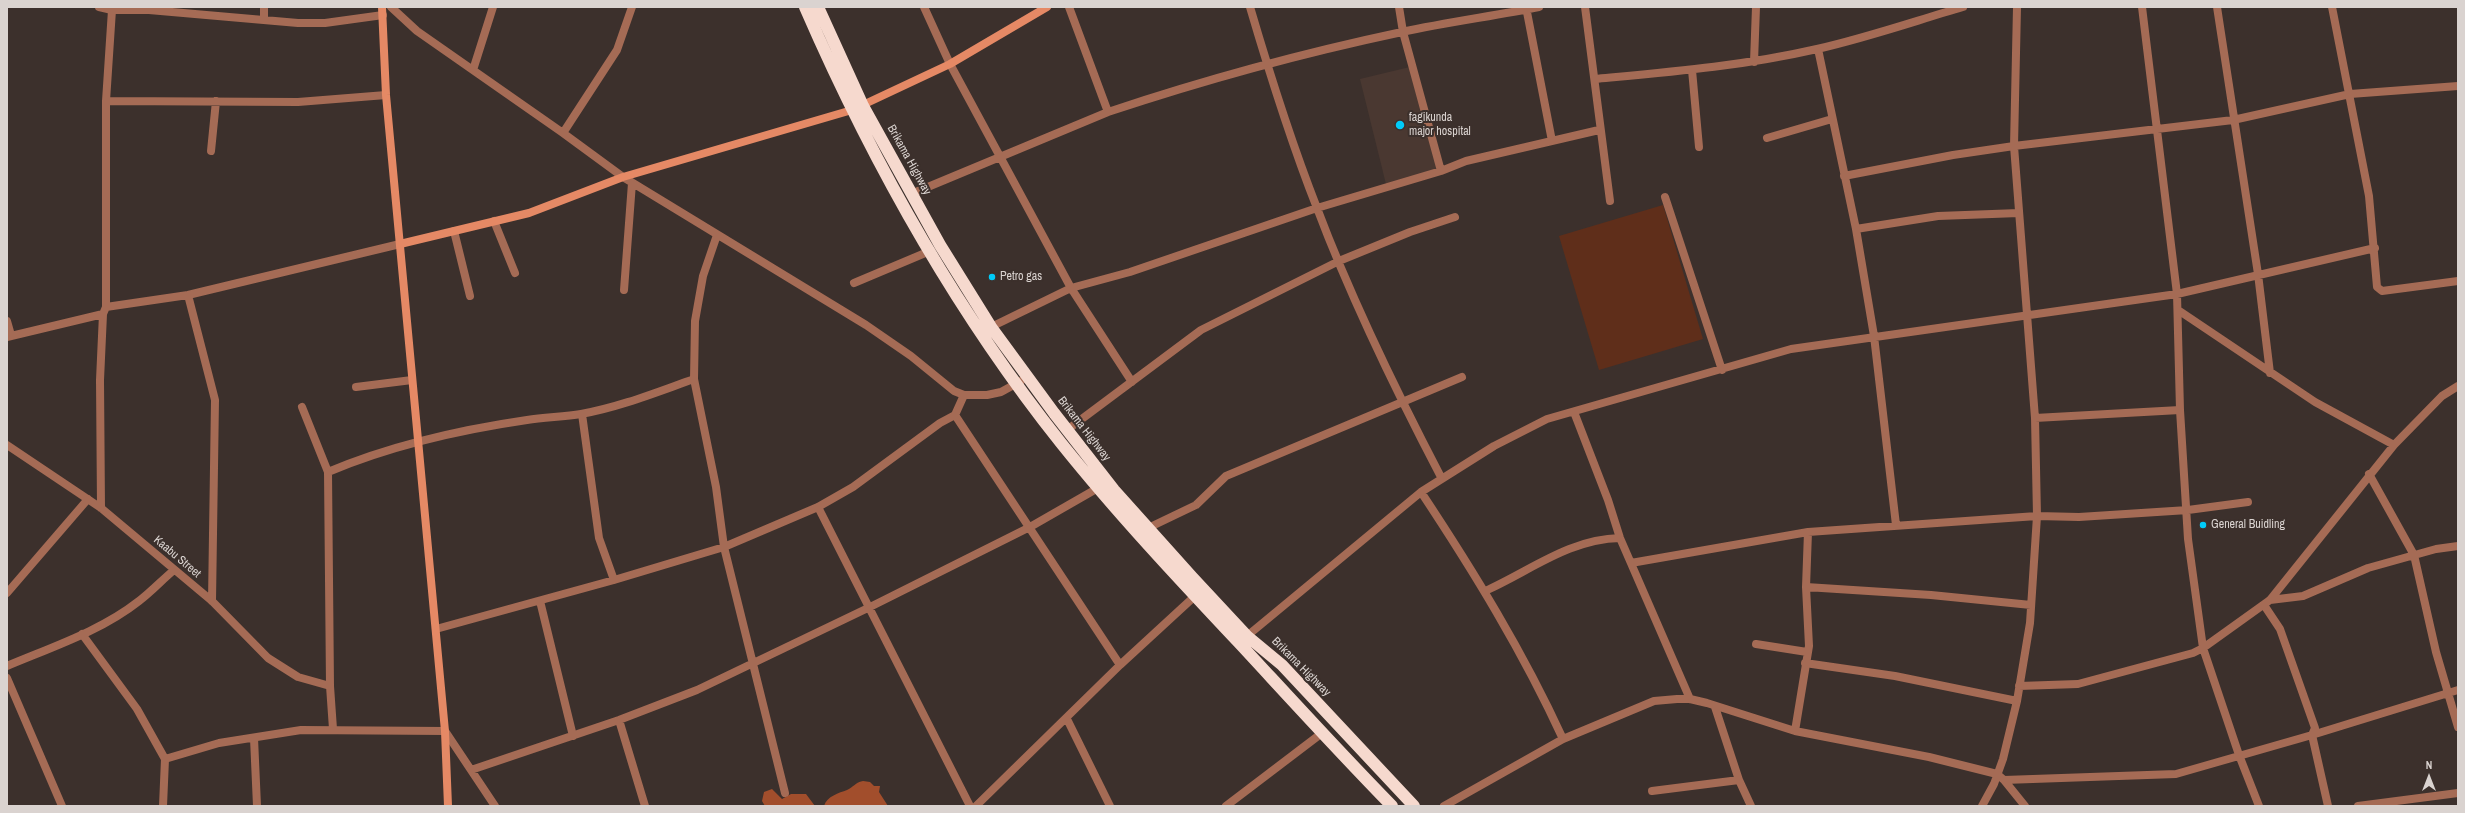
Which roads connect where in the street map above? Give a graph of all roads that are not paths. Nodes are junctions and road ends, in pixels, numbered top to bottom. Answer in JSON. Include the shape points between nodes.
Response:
{"nodes":[{"id":1,"x":100,"y":7,"type":"edge"},
{"id":2,"x":264,"y":7,"type":"edge"},
{"id":3,"x":391,"y":7,"type":"edge"},
{"id":4,"x":493,"y":7,"type":"edge"},
{"id":5,"x":632,"y":7,"type":"edge"},
{"id":6,"x":805,"y":7,"type":"edge"},
{"id":7,"x":818,"y":7,"type":"edge"},
{"id":8,"x":924,"y":7,"type":"edge"},
{"id":9,"x":1047,"y":7,"type":"edge"},
{"id":10,"x":1069,"y":7,"type":"edge"},
{"id":11,"x":1250,"y":7,"type":"edge"},
{"id":12,"x":1399,"y":7,"type":"edge"},
{"id":13,"x":1539,"y":7,"type":"edge"},
{"id":14,"x":1585,"y":7,"type":"edge"},
{"id":15,"x":1756,"y":7,"type":"edge"},
{"id":16,"x":1963,"y":7,"type":"edge"},
{"id":17,"x":2017,"y":7,"type":"edge"},
{"id":18,"x":2142,"y":7,"type":"edge"},
{"id":19,"x":2217,"y":7,"type":"edge"},
{"id":20,"x":2332,"y":7,"type":"edge"},
{"id":21,"x":1526,"y":8,"type":"edge"},
{"id":22,"x":112,"y":10,"type":"junction"},
{"id":23,"x":382,"y":11,"type":"edge"},
{"id":24,"x":264,"y":20,"type":"junction"},
{"id":25,"x":1403,"y":32,"type":"junction"},
{"id":26,"x":1818,"y":49,"type":"junction"},
{"id":27,"x":1754,"y":62,"type":"junction"},
{"id":28,"x":950,"y":64,"type":"junction"},
{"id":29,"x":1267,"y":64,"type":"junction"},
{"id":30,"x":473,"y":70,"type":"junction"},
{"id":31,"x":1692,"y":70,"type":"junction"},
{"id":32,"x":1594,"y":79,"type":"junction"},
{"id":33,"x":2458,"y":86,"type":"edge"},
{"id":34,"x":2350,"y":94,"type":"junction"},
{"id":35,"x":386,"y":95,"type":"junction"},
{"id":36,"x":106,"y":101,"type":"junction"},
{"id":37,"x":216,"y":101,"type":"junction"},
{"id":38,"x":858,"y":108,"type":"junction"},
{"id":39,"x":1108,"y":112,"type":"junction"},
{"id":40,"x":1832,"y":119,"type":"junction"},
{"id":41,"x":2233,"y":120,"type":"junction"},
{"id":42,"x":1599,"y":130,"type":"junction"},
{"id":43,"x":2158,"y":130,"type":"junction"},
{"id":44,"x":563,"y":133,"type":"junction"},
{"id":45,"x":1767,"y":138,"type":"dead end"},
{"id":46,"x":1552,"y":142,"type":"junction"},
{"id":47,"x":2014,"y":146,"type":"junction"},
{"id":48,"x":1699,"y":147,"type":"dead end"},
{"id":49,"x":211,"y":151,"type":"dead end"},
{"id":50,"x":1001,"y":158,"type":"junction"},
{"id":51,"x":1441,"y":172,"type":"junction"},
{"id":52,"x":1844,"y":176,"type":"junction"},
{"id":53,"x":623,"y":177,"type":"junction"},
{"id":54,"x":632,"y":183,"type":"junction"},
{"id":55,"x":911,"y":194,"type":"junction"},
{"id":56,"x":1665,"y":196,"type":"dead end"},
{"id":57,"x":1610,"y":202,"type":"dead end"},
{"id":58,"x":1317,"y":208,"type":"junction"},
{"id":59,"x":2019,"y":213,"type":"junction"},
{"id":60,"x":1455,"y":217,"type":"dead end"},
{"id":61,"x":494,"y":221,"type":"junction"},
{"id":62,"x":1856,"y":229,"type":"junction"},
{"id":63,"x":454,"y":231,"type":"junction"},
{"id":64,"x":717,"y":235,"type":"junction"},
{"id":65,"x":400,"y":244,"type":"junction"},
{"id":66,"x":2375,"y":248,"type":"junction"},
{"id":67,"x":930,"y":251,"type":"junction"},
{"id":68,"x":1339,"y":261,"type":"junction"},
{"id":69,"x":516,"y":273,"type":"dead end"},
{"id":70,"x":2258,"y":274,"type":"junction"},
{"id":71,"x":2458,"y":281,"type":"edge"},
{"id":72,"x":854,"y":283,"type":"dead end"},
{"id":73,"x":1071,"y":288,"type":"junction"},
{"id":74,"x":624,"y":290,"type":"dead end"},
{"id":75,"x":2177,"y":294,"type":"junction"},
{"id":76,"x":188,"y":295,"type":"junction"},
{"id":77,"x":470,"y":296,"type":"dead end"},
{"id":78,"x":104,"y":310,"type":"junction"},
{"id":79,"x":2178,"y":310,"type":"junction"},
{"id":80,"x":2026,"y":314,"type":"junction"},
{"id":81,"x":7,"y":321,"type":"edge"},
{"id":82,"x":991,"y":327,"type":"junction"},
{"id":83,"x":9,"y":336,"type":"edge"},
{"id":84,"x":1874,"y":336,"type":"junction"},
{"id":85,"x":1722,"y":370,"type":"junction"},
{"id":86,"x":2270,"y":373,"type":"junction"},
{"id":87,"x":1462,"y":377,"type":"dead end"},
{"id":88,"x":694,"y":379,"type":"junction"},
{"id":89,"x":412,"y":380,"type":"junction"},
{"id":90,"x":1022,"y":381,"type":"junction"},
{"id":91,"x":1132,"y":382,"type":"junction"},
{"id":92,"x":356,"y":386,"type":"dead end"},
{"id":93,"x":2458,"y":386,"type":"edge"},
{"id":94,"x":964,"y":395,"type":"junction"},
{"id":95,"x":1403,"y":404,"type":"junction"},
{"id":96,"x":302,"y":407,"type":"dead end"},
{"id":97,"x":2180,"y":410,"type":"junction"},
{"id":98,"x":1574,"y":412,"type":"junction"},
{"id":99,"x":582,"y":414,"type":"junction"},
{"id":100,"x":954,"y":415,"type":"junction"},
{"id":101,"x":2035,"y":418,"type":"junction"},
{"id":102,"x":1067,"y":430,"type":"junction"},
{"id":103,"x":417,"y":440,"type":"junction"},
{"id":104,"x":2394,"y":444,"type":"junction"},
{"id":105,"x":7,"y":445,"type":"edge"},
{"id":106,"x":328,"y":472,"type":"junction"},
{"id":107,"x":2369,"y":474,"type":"junction"},
{"id":108,"x":1442,"y":479,"type":"junction"},
{"id":109,"x":1098,"y":488,"type":"junction"},
{"id":110,"x":1422,"y":492,"type":"junction"},
{"id":111,"x":88,"y":499,"type":"junction"},
{"id":112,"x":2248,"y":502,"type":"dead end"},
{"id":113,"x":818,"y":507,"type":"junction"},
{"id":114,"x":101,"y":508,"type":"junction"},
{"id":115,"x":2188,"y":510,"type":"junction"},
{"id":116,"x":2037,"y":516,"type":"junction"},
{"id":117,"x":1896,"y":526,"type":"junction"},
{"id":118,"x":1030,"y":527,"type":"junction"},
{"id":119,"x":1148,"y":528,"type":"junction"},
{"id":120,"x":1808,"y":532,"type":"junction"},
{"id":121,"x":1620,"y":538,"type":"junction"},
{"id":122,"x":2458,"y":546,"type":"edge"},
{"id":123,"x":724,"y":547,"type":"junction"},
{"id":124,"x":2414,"y":555,"type":"junction"},
{"id":125,"x":1631,"y":563,"type":"junction"},
{"id":126,"x":174,"y":570,"type":"junction"},
{"id":127,"x":614,"y":580,"type":"junction"},
{"id":128,"x":1806,"y":587,"type":"junction"},
{"id":129,"x":1485,"y":591,"type":"junction"},
{"id":130,"x":7,"y":594,"type":"edge"},
{"id":131,"x":1195,"y":596,"type":"junction"},
{"id":132,"x":212,"y":601,"type":"junction"},
{"id":133,"x":540,"y":601,"type":"junction"},
{"id":134,"x":2267,"y":603,"type":"junction"},
{"id":135,"x":2031,"y":605,"type":"junction"},
{"id":136,"x":868,"y":608,"type":"junction"},
{"id":137,"x":436,"y":629,"type":"junction"},
{"id":138,"x":82,"y":634,"type":"junction"},
{"id":139,"x":1247,"y":636,"type":"junction"},
{"id":140,"x":1756,"y":644,"type":"dead end"},
{"id":141,"x":2202,"y":648,"type":"junction"},
{"id":142,"x":1808,"y":652,"type":"junction"},
{"id":143,"x":753,"y":663,"type":"junction"},
{"id":144,"x":1805,"y":663,"type":"junction"},
{"id":145,"x":1120,"y":665,"type":"junction"},
{"id":146,"x":1282,"y":665,"type":"junction"},
{"id":147,"x":7,"y":666,"type":"edge"},
{"id":148,"x":1269,"y":677,"type":"junction"},
{"id":149,"x":7,"y":678,"type":"edge"},
{"id":150,"x":330,"y":686,"type":"junction"},
{"id":151,"x":2019,"y":686,"type":"junction"},
{"id":152,"x":2458,"y":690,"type":"edge"},
{"id":153,"x":2448,"y":693,"type":"junction"},
{"id":154,"x":1690,"y":699,"type":"junction"},
{"id":155,"x":2017,"y":701,"type":"junction"},
{"id":156,"x":1715,"y":706,"type":"junction"},
{"id":157,"x":1067,"y":719,"type":"junction"},
{"id":158,"x":619,"y":720,"type":"junction"},
{"id":159,"x":2458,"y":727,"type":"edge"},
{"id":160,"x":333,"y":729,"type":"junction"},
{"id":161,"x":445,"y":731,"type":"junction"},
{"id":162,"x":1795,"y":731,"type":"junction"},
{"id":163,"x":1322,"y":733,"type":"junction"},
{"id":164,"x":2312,"y":735,"type":"junction"},
{"id":165,"x":573,"y":736,"type":"junction"},
{"id":166,"x":254,"y":738,"type":"junction"},
{"id":167,"x":1563,"y":739,"type":"junction"},
{"id":168,"x":2239,"y":755,"type":"junction"},
{"id":169,"x":165,"y":759,"type":"junction"},
{"id":170,"x":471,"y":770,"type":"junction"},
{"id":171,"x":1997,"y":774,"type":"junction"},
{"id":172,"x":1739,"y":780,"type":"junction"},
{"id":173,"x":2004,"y":780,"type":"junction"},
{"id":174,"x":1652,"y":791,"type":"dead end"},
{"id":175,"x":785,"y":793,"type":"dead end"},
{"id":176,"x":2458,"y":793,"type":"edge"},
{"id":177,"x":62,"y":806,"type":"edge"},
{"id":178,"x":164,"y":806,"type":"edge"},
{"id":179,"x":257,"y":806,"type":"edge"},
{"id":180,"x":448,"y":806,"type":"edge"},
{"id":181,"x":495,"y":806,"type":"edge"},
{"id":182,"x":645,"y":806,"type":"edge"},
{"id":183,"x":970,"y":806,"type":"edge"},
{"id":184,"x":976,"y":806,"type":"edge"},
{"id":185,"x":1110,"y":806,"type":"edge"},
{"id":186,"x":1226,"y":806,"type":"edge"},
{"id":187,"x":1392,"y":806,"type":"edge"},
{"id":188,"x":1414,"y":806,"type":"edge"},
{"id":189,"x":1444,"y":806,"type":"edge"},
{"id":190,"x":1750,"y":806,"type":"edge"},
{"id":191,"x":1982,"y":806,"type":"edge"},
{"id":192,"x":2025,"y":806,"type":"edge"},
{"id":193,"x":2259,"y":806,"type":"edge"},
{"id":194,"x":2328,"y":806,"type":"edge"},
{"id":195,"x":2358,"y":806,"type":"edge"}],
"edges":[{"from":1,"to":22,"type":"street"},
{"from":2,"to":24,"type":"street"},
{"from":3,"to":30,"type":"street","via":[[417,31]]},
{"from":4,"to":30,"type":"street"},
{"from":5,"to":44,"type":"street","via":[[617,50]]},
{"from":6,"to":38,"type":"highway","name":"Brikama Highway"},
{"from":7,"to":38,"type":"highway","name":"Brikama Highway"},
{"from":8,"to":28,"type":"street"},
{"from":9,"to":28,"type":"street"},
{"from":10,"to":39,"type":"street"},
{"from":11,"to":29,"type":"street"},
{"from":12,"to":25,"type":"street"},
{"from":13,"to":21,"type":"street"},
{"from":14,"to":32,"type":"street"},
{"from":15,"to":27,"type":"street"},
{"from":16,"to":26,"type":"street"},
{"from":17,"to":47,"type":"street"},
{"from":18,"to":43,"type":"street"},
{"from":19,"to":41,"type":"street"},
{"from":20,"to":34,"type":"street"},
{"from":21,"to":25,"type":"street"},
{"from":21,"to":46,"type":"street"},
{"from":22,"to":24,"type":"street","via":[[149,10]]},
{"from":22,"to":36,"type":"street"},
{"from":23,"to":24,"type":"street","via":[[325,23]]},
{"from":23,"to":35,"type":"street"},
{"from":25,"to":29,"type":"street"},
{"from":25,"to":51,"type":"street"},
{"from":26,"to":27,"type":"street"},
{"from":26,"to":40,"type":"street"},
{"from":27,"to":31,"type":"street"},
{"from":28,"to":38,"type":"street"},
{"from":28,"to":50,"type":"street"},
{"from":29,"to":39,"type":"street"},
{"from":29,"to":58,"type":"street"},
{"from":30,"to":44,"type":"street"},
{"from":31,"to":32,"type":"street"},
{"from":31,"to":48,"type":"street"},
{"from":32,"to":42,"type":"street"},
{"from":33,"to":34,"type":"street"},
{"from":34,"to":41,"type":"street"},
{"from":34,"to":66,"type":"street","via":[[2369,196]]},
{"from":35,"to":37,"type":"street","via":[[298,102]]},
{"from":35,"to":65,"type":"street"},
{"from":36,"to":37,"type":"street"},
{"from":36,"to":78,"type":"street"},
{"from":37,"to":49,"type":"street"},
{"from":38,"to":53,"type":"street"},
{"from":38,"to":55,"type":"highway","name":"Brikama Highway"},
{"from":38,"to":67,"type":"highway","name":"Brikama Highway"},
{"from":39,"to":50,"type":"street"},
{"from":40,"to":45,"type":"street"},
{"from":40,"to":52,"type":"street"},
{"from":41,"to":43,"type":"street"},
{"from":41,"to":70,"type":"street"},
{"from":42,"to":46,"type":"street"},
{"from":42,"to":57,"type":"street"},
{"from":43,"to":47,"type":"street"},
{"from":43,"to":75,"type":"street"},
{"from":44,"to":53,"type":"street"},
{"from":46,"to":51,"type":"street","via":[[1466,161]]},
{"from":47,"to":52,"type":"street"},
{"from":47,"to":59,"type":"street"},
{"from":50,"to":55,"type":"street"},
{"from":50,"to":73,"type":"street"},
{"from":51,"to":58,"type":"street"},
{"from":52,"to":62,"type":"street"},
{"from":53,"to":54,"type":"street"},
{"from":53,"to":61,"type":"street","via":[[529,213]]},
{"from":54,"to":64,"type":"street"},
{"from":54,"to":74,"type":"street"},
{"from":55,"to":82,"type":"highway","name":"Brikama Highway"},
{"from":56,"to":85,"type":"street"},
{"from":58,"to":68,"type":"street"},
{"from":58,"to":73,"type":"street","via":[[1130,272]]},
{"from":59,"to":62,"type":"street","via":[[1938,216]]},
{"from":59,"to":80,"type":"street"},
{"from":60,"to":68,"type":"street"},
{"from":61,"to":63,"type":"street"},
{"from":61,"to":69,"type":"street"},
{"from":62,"to":84,"type":"street"},
{"from":63,"to":65,"type":"street"},
{"from":63,"to":77,"type":"street"},
{"from":64,"to":88,"type":"street","via":[[703,276],[695,321]]},
{"from":64,"to":94,"type":"street","via":[[866,325],[910,356],[943,384]]},
{"from":65,"to":76,"type":"street"},
{"from":65,"to":89,"type":"street"},
{"from":66,"to":70,"type":"street"},
{"from":66,"to":71,"type":"street","via":[[2377,287],[2382,291]]},
{"from":67,"to":72,"type":"street"},
{"from":67,"to":90,"type":"highway","name":"Brikama Highway"},
{"from":68,"to":91,"type":"street","via":[[1201,330]]},
{"from":68,"to":95,"type":"street"},
{"from":70,"to":75,"type":"street"},
{"from":70,"to":86,"type":"street"},
{"from":73,"to":82,"type":"street"},
{"from":73,"to":91,"type":"street"},
{"from":75,"to":79,"type":"street"},
{"from":75,"to":80,"type":"street"},
{"from":76,"to":78,"type":"street"},
{"from":76,"to":132,"type":"street","via":[[215,400]]},
{"from":78,"to":83,"type":"street"},
{"from":78,"to":114,"type":"street","via":[[100,380]]},
{"from":79,"to":86,"type":"street"},
{"from":79,"to":97,"type":"street"},
{"from":80,"to":84,"type":"street","via":[[1940,329]]},
{"from":80,"to":101,"type":"street"},
{"from":81,"to":83,"type":"street"},
{"from":82,"to":90,"type":"highway","name":"Brikama Highway"},
{"from":84,"to":85,"type":"street","via":[[1791,349]]},
{"from":84,"to":117,"type":"street"},
{"from":85,"to":98,"type":"street"},
{"from":86,"to":104,"type":"street","via":[[2314,402]]},
{"from":87,"to":95,"type":"street"},
{"from":88,"to":99,"type":"street","via":[[634,400]]},
{"from":88,"to":123,"type":"street","via":[[716,487]]},
{"from":89,"to":92,"type":"street"},
{"from":89,"to":103,"type":"street"},
{"from":90,"to":94,"type":"street","via":[[1001,392],[981,396]]},
{"from":90,"to":102,"type":"highway","name":"Brikama Highway"},
{"from":90,"to":109,"type":"highway","name":"Brikama Highway","via":[[1060,442]]},
{"from":91,"to":102,"type":"street"},
{"from":93,"to":104,"type":"street","via":[[2442,396]]},
{"from":94,"to":100,"type":"street"},
{"from":95,"to":108,"type":"street"},
{"from":95,"to":119,"type":"street","via":[[1226,476],[1196,505]]},
{"from":96,"to":106,"type":"street"},
{"from":97,"to":101,"type":"street"},
{"from":97,"to":115,"type":"street"},
{"from":98,"to":108,"type":"street","via":[[1547,419],[1494,446]]},
{"from":98,"to":121,"type":"street"},
{"from":99,"to":103,"type":"street","via":[[527,420]]},
{"from":99,"to":127,"type":"street","via":[[599,538]]},
{"from":100,"to":113,"type":"street","via":[[853,487]]},
{"from":100,"to":118,"type":"street"},
{"from":101,"to":116,"type":"street"},
{"from":102,"to":119,"type":"highway","name":"Brikama Highway"},
{"from":103,"to":106,"type":"street","via":[[362,457]]},
{"from":103,"to":137,"type":"street"},
{"from":104,"to":107,"type":"street"},
{"from":105,"to":111,"type":"street","name":"Kaabu Street"},
{"from":106,"to":150,"type":"street"},
{"from":107,"to":124,"type":"street"},
{"from":107,"to":134,"type":"street"},
{"from":108,"to":110,"type":"street"},
{"from":109,"to":118,"type":"street"},
{"from":109,"to":131,"type":"highway","name":"Brikama Highway"},
{"from":110,"to":129,"type":"street"},
{"from":110,"to":139,"type":"street"},
{"from":111,"to":114,"type":"street","name":"Kaabu Street"},
{"from":111,"to":130,"type":"street"},
{"from":112,"to":115,"type":"street"},
{"from":113,"to":123,"type":"street"},
{"from":113,"to":136,"type":"street"},
{"from":114,"to":126,"type":"street","name":"Kaabu Street"},
{"from":115,"to":116,"type":"street","via":[[2079,517]]},
{"from":115,"to":141,"type":"street","via":[[2188,539]]},
{"from":116,"to":117,"type":"street"},
{"from":116,"to":135,"type":"street"},
{"from":117,"to":120,"type":"street"},
{"from":118,"to":136,"type":"street"},
{"from":118,"to":145,"type":"street"},
{"from":119,"to":139,"type":"highway","name":"Brikama Highway"},
{"from":120,"to":125,"type":"street"},
{"from":120,"to":128,"type":"street"},
{"from":121,"to":125,"type":"street"},
{"from":121,"to":129,"type":"street","via":[[1601,539],[1544,559],[1514,578]]},
{"from":122,"to":124,"type":"street"},
{"from":123,"to":127,"type":"street"},
{"from":123,"to":143,"type":"street"},
{"from":124,"to":134,"type":"street","via":[[2368,568],[2303,596]]},
{"from":124,"to":153,"type":"street"},
{"from":125,"to":154,"type":"street"},
{"from":126,"to":132,"type":"street","name":"Kaabu Street"},
{"from":126,"to":138,"type":"street","via":[[139,601]]},
{"from":127,"to":133,"type":"street"},
{"from":128,"to":135,"type":"street"},
{"from":128,"to":142,"type":"street","via":[[1810,626]]},
{"from":129,"to":167,"type":"street","via":[[1538,685]]},
{"from":131,"to":145,"type":"street"},
{"from":131,"to":148,"type":"highway","name":"Brikama Highway"},
{"from":132,"to":150,"type":"street","name":"Kaabu Street","via":[[268,658],[298,677]]},
{"from":133,"to":137,"type":"street"},
{"from":133,"to":165,"type":"street"},
{"from":134,"to":141,"type":"street"},
{"from":134,"to":164,"type":"street","via":[[2280,629],[2315,728]]},
{"from":135,"to":151,"type":"street"},
{"from":136,"to":143,"type":"street"},
{"from":136,"to":183,"type":"street"},
{"from":137,"to":161,"type":"street"},
{"from":138,"to":147,"type":"street"},
{"from":138,"to":169,"type":"street","via":[[134,704]]},
{"from":139,"to":146,"type":"highway","name":"Brikama Highway"},
{"from":140,"to":142,"type":"street"},
{"from":141,"to":151,"type":"street","via":[[2193,653],[2078,684]]},
{"from":141,"to":168,"type":"street"},
{"from":142,"to":144,"type":"street"},
{"from":143,"to":158,"type":"street","via":[[697,690]]},
{"from":143,"to":175,"type":"street"},
{"from":144,"to":155,"type":"street","via":[[1895,676]]},
{"from":144,"to":162,"type":"street"},
{"from":145,"to":157,"type":"street"},
{"from":146,"to":148,"type":"highway"},
{"from":146,"to":188,"type":"highway","name":"Brikama Highway"},
{"from":148,"to":163,"type":"highway","name":"Brikama Highway"},
{"from":149,"to":177,"type":"street"},
{"from":150,"to":160,"type":"street"},
{"from":151,"to":155,"type":"street"},
{"from":152,"to":153,"type":"street"},
{"from":153,"to":159,"type":"street"},
{"from":153,"to":164,"type":"street"},
{"from":154,"to":156,"type":"street"},
{"from":154,"to":167,"type":"street","via":[[1654,701]]},
{"from":155,"to":171,"type":"street"},
{"from":156,"to":162,"type":"street"},
{"from":156,"to":172,"type":"street"},
{"from":157,"to":184,"type":"street"},
{"from":157,"to":185,"type":"street"},
{"from":158,"to":165,"type":"street"},
{"from":158,"to":182,"type":"street"},
{"from":160,"to":161,"type":"street"},
{"from":160,"to":166,"type":"street","via":[[301,730]]},
{"from":161,"to":170,"type":"street"},
{"from":161,"to":180,"type":"street"},
{"from":162,"to":171,"type":"street","via":[[1929,757]]},
{"from":163,"to":186,"type":"street"},
{"from":163,"to":187,"type":"highway","name":"Brikama Highway"},
{"from":164,"to":168,"type":"street"},
{"from":164,"to":194,"type":"street"},
{"from":165,"to":170,"type":"street"},
{"from":166,"to":169,"type":"street","via":[[219,743]]},
{"from":166,"to":179,"type":"street"},
{"from":167,"to":189,"type":"street"},
{"from":168,"to":173,"type":"street","via":[[2176,774]]},
{"from":168,"to":193,"type":"street"},
{"from":169,"to":178,"type":"street"},
{"from":170,"to":181,"type":"street"},
{"from":171,"to":173,"type":"street"},
{"from":171,"to":191,"type":"street"},
{"from":172,"to":174,"type":"street"},
{"from":172,"to":190,"type":"street"},
{"from":173,"to":192,"type":"street"},
{"from":176,"to":195,"type":"street"}]}
